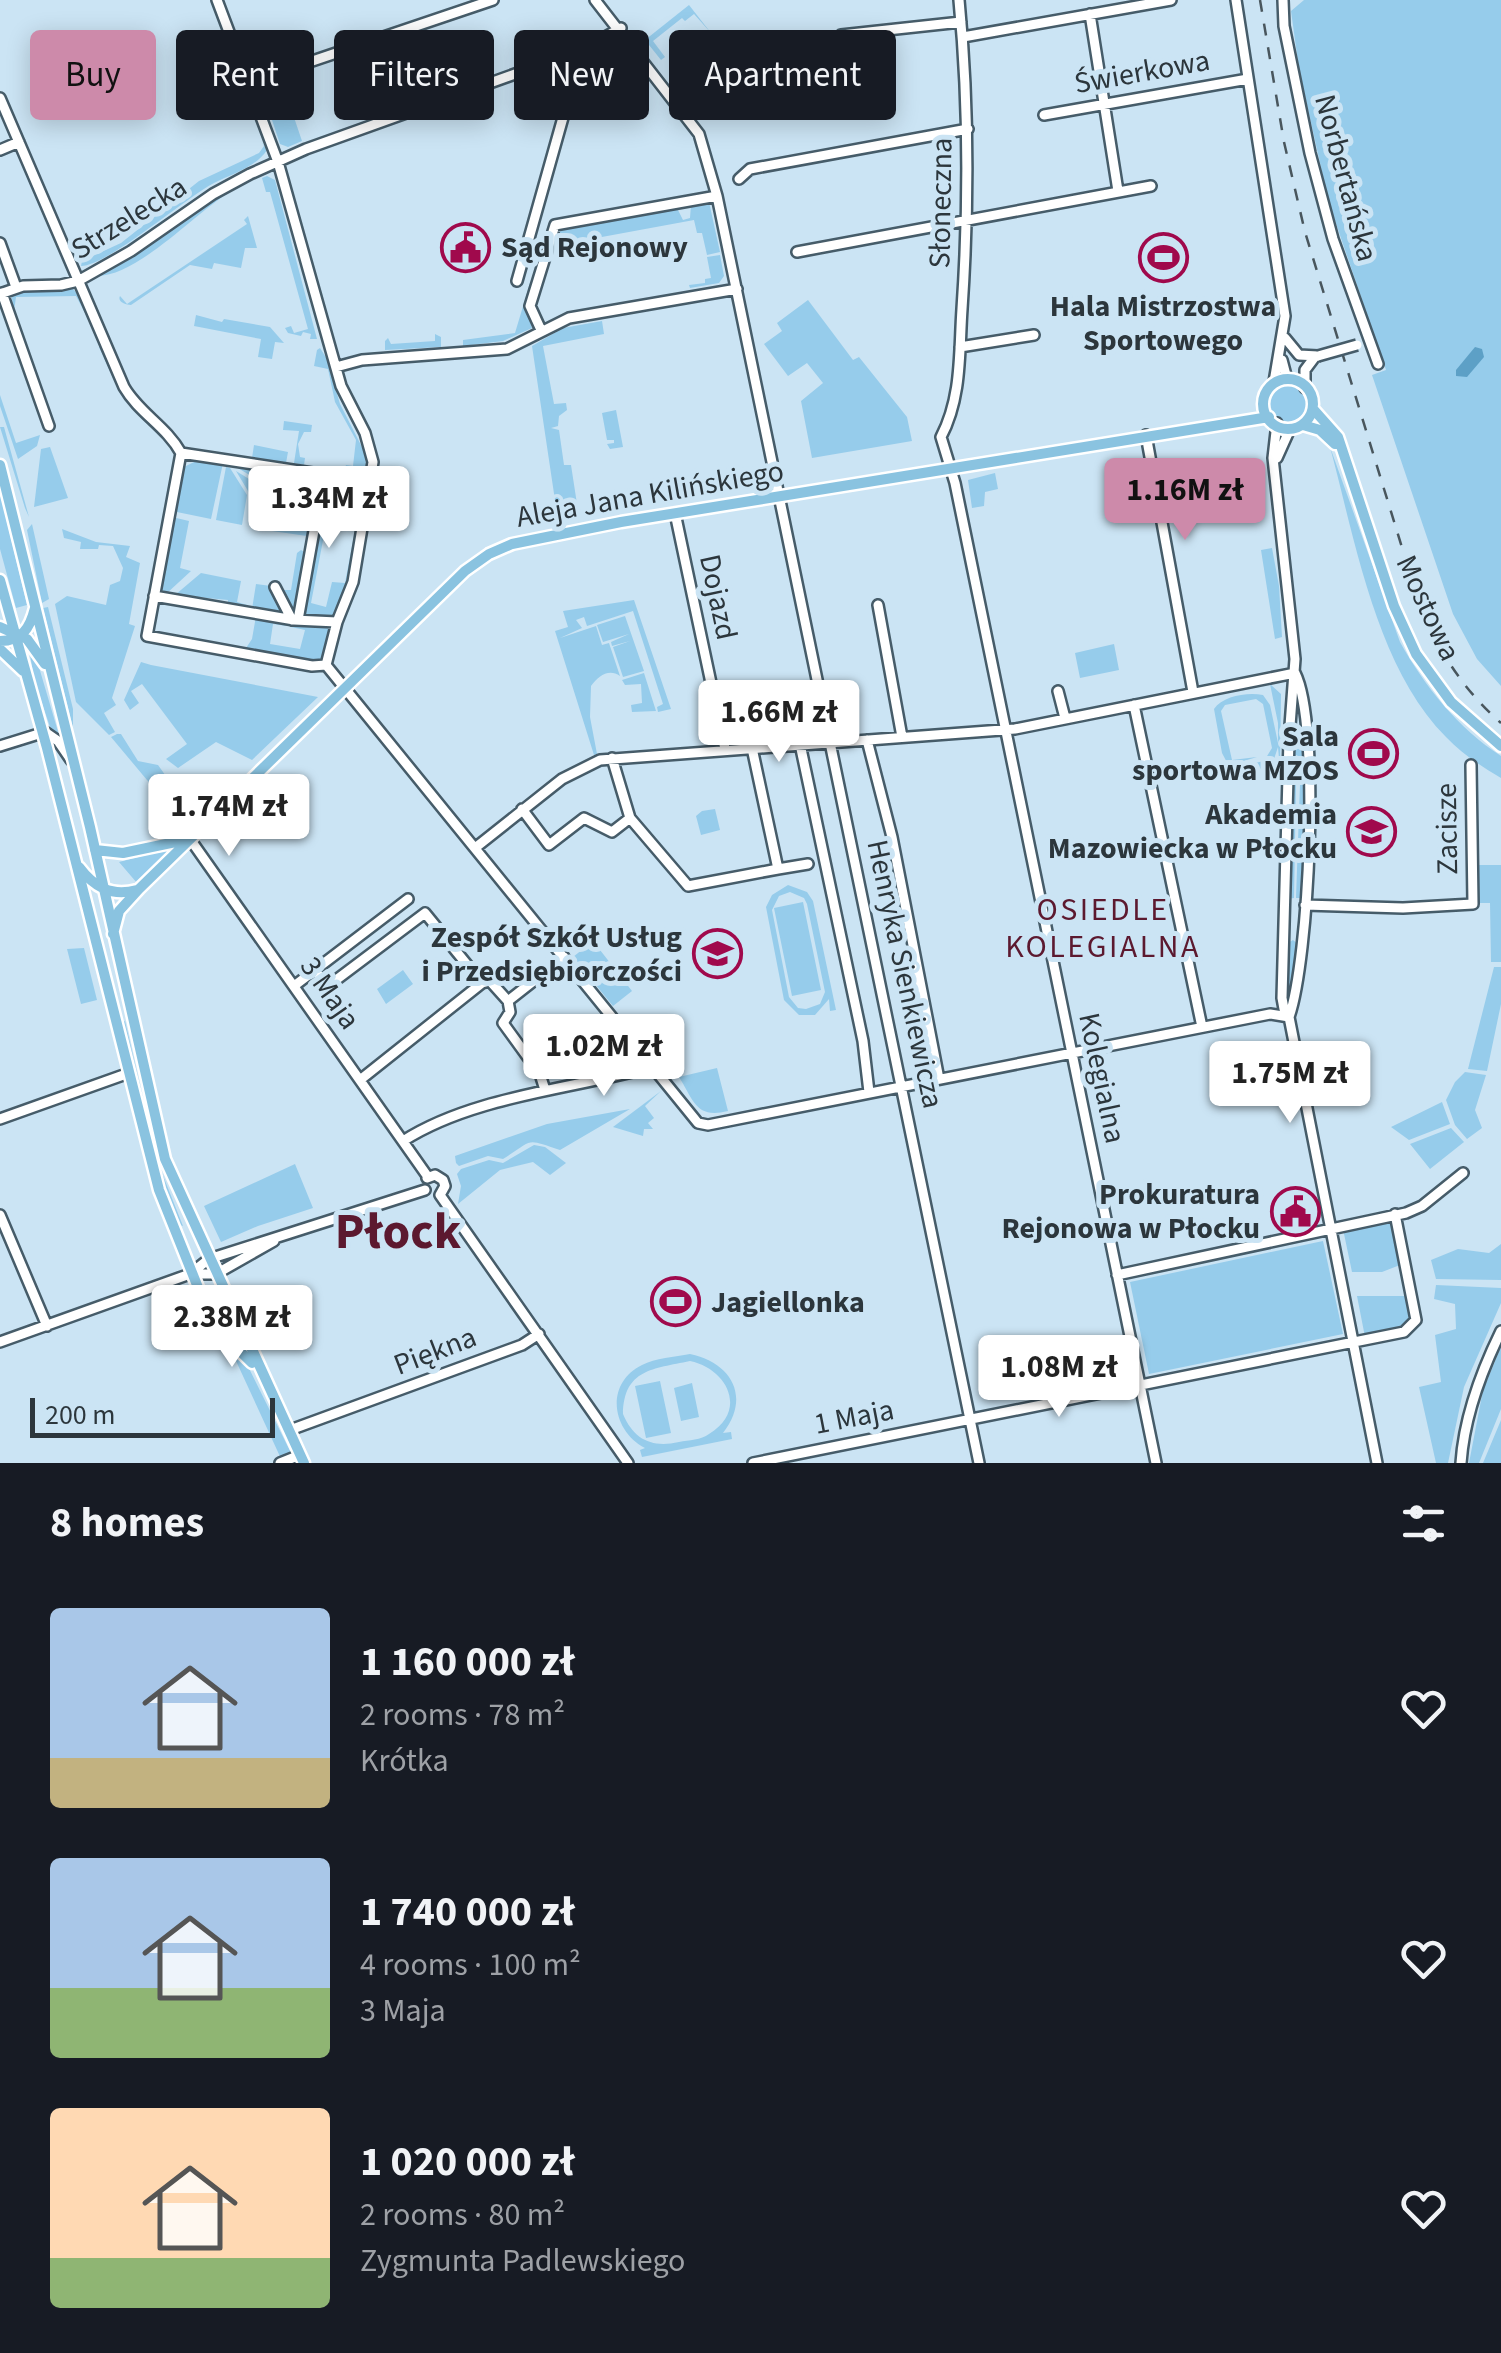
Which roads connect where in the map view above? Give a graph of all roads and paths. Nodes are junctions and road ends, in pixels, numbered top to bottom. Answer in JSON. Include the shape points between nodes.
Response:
{"nodes":[{"id":1,"x":216,"y":0,"type":"edge"},
{"id":2,"x":493,"y":0,"type":"edge"},
{"id":3,"x":596,"y":0,"type":"edge"},
{"id":4,"x":959,"y":0,"type":"edge"},
{"id":5,"x":1171,"y":0,"type":"edge"},
{"id":6,"x":1236,"y":0,"type":"edge"},
{"id":7,"x":1283,"y":0,"type":"edge"},
{"id":8,"x":1090,"y":14,"type":"junction"},
{"id":9,"x":961,"y":22,"type":"junction"},
{"id":10,"x":620,"y":29,"type":"joint"},
{"id":11,"x":228,"y":30,"type":"edge"},
{"id":12,"x":892,"y":30,"type":"edge"},
{"id":13,"x":963,"y":36,"type":"junction"},
{"id":14,"x":314,"y":60,"type":"edge"},
{"id":15,"x":514,"y":75,"type":"edge"},
{"id":16,"x":1248,"y":79,"type":"junction"},
{"id":17,"x":0,"y":98,"type":"edge"},
{"id":18,"x":1104,"y":104,"type":"junction"},
{"id":19,"x":1044,"y":115,"type":"dead end"},
{"id":20,"x":263,"y":120,"type":"edge"},
{"id":21,"x":562,"y":120,"type":"edge"},
{"id":22,"x":968,"y":130,"type":"junction"},
{"id":23,"x":19,"y":142,"type":"junction"},
{"id":24,"x":0,"y":150,"type":"edge"},
{"id":25,"x":278,"y":162,"type":"junction"},
{"id":26,"x":739,"y":179,"type":"dead end"},
{"id":27,"x":1151,"y":186,"type":"dead end"},
{"id":28,"x":1118,"y":192,"type":"junction"},
{"id":29,"x":717,"y":196,"type":"junction"},
{"id":30,"x":968,"y":221,"type":"junction"},
{"id":31,"x":0,"y":243,"type":"edge"},
{"id":32,"x":798,"y":252,"type":"dead end"},
{"id":33,"x":78,"y":281,"type":"junction"},
{"id":34,"x":517,"y":282,"type":"dead end"},
{"id":35,"x":16,"y":288,"type":"junction"},
{"id":36,"x":737,"y":289,"type":"junction"},
{"id":37,"x":1,"y":294,"type":"edge"},
{"id":38,"x":542,"y":330,"type":"junction"},
{"id":39,"x":1034,"y":335,"type":"dead end"},
{"id":40,"x":1283,"y":342,"type":"junction"},
{"id":41,"x":1362,"y":343,"type":"junction"},
{"id":42,"x":960,"y":347,"type":"junction"},
{"id":43,"x":1314,"y":357,"type":"junction"},
{"id":44,"x":1378,"y":364,"type":"dead end"},
{"id":45,"x":336,"y":366,"type":"junction"},
{"id":46,"x":1288,"y":380,"type":"junction"},
{"id":47,"x":1274,"y":382,"type":"junction"},
{"id":48,"x":1305,"y":388,"type":"junction"},
{"id":49,"x":1263,"y":402,"type":"junction"},
{"id":50,"x":1314,"y":410,"type":"junction"},
{"id":51,"x":1273,"y":420,"type":"junction"},
{"id":52,"x":1231,"y":422,"type":"junction"},
{"id":53,"x":1303,"y":425,"type":"junction"},
{"id":54,"x":49,"y":426,"type":"dead end"},
{"id":55,"x":1290,"y":429,"type":"junction"},
{"id":56,"x":1146,"y":436,"type":"junction"},
{"id":57,"x":941,"y":437,"type":"joint"},
{"id":58,"x":181,"y":452,"type":"junction"},
{"id":59,"x":0,"y":465,"type":"edge"},
{"id":60,"x":1275,"y":465,"type":"junction"},
{"id":61,"x":1347,"y":467,"type":"junction"},
{"id":62,"x":950,"y":469,"type":"junction"},
{"id":63,"x":324,"y":474,"type":"junction"},
{"id":64,"x":372,"y":482,"type":"junction"},
{"id":65,"x":780,"y":495,"type":"junction"},
{"id":66,"x":675,"y":513,"type":"junction"},
{"id":67,"x":297,"y":543,"type":"dead end"},
{"id":68,"x":310,"y":545,"type":"junction"},
{"id":69,"x":0,"y":580,"type":"edge"},
{"id":70,"x":275,"y":587,"type":"dead end"},
{"id":71,"x":154,"y":596,"type":"junction"},
{"id":72,"x":878,"y":606,"type":"dead end"},
{"id":73,"x":36,"y":608,"type":"junction"},
{"id":74,"x":295,"y":620,"type":"junction"},
{"id":75,"x":337,"y":622,"type":"junction"},
{"id":76,"x":0,"y":627,"type":"edge"},
{"id":77,"x":18,"y":635,"type":"junction"},
{"id":78,"x":0,"y":641,"type":"edge"},
{"id":79,"x":0,"y":649,"type":"edge"},
{"id":80,"x":326,"y":665,"type":"junction"},
{"id":81,"x":1295,"y":673,"type":"junction"},
{"id":82,"x":52,"y":678,"type":"junction"},
{"id":83,"x":28,"y":681,"type":"junction"},
{"id":84,"x":346,"y":687,"type":"junction"},
{"id":85,"x":1058,"y":691,"type":"dead end"},
{"id":86,"x":1193,"y":692,"type":"junction"},
{"id":87,"x":1134,"y":705,"type":"junction"},
{"id":88,"x":1064,"y":718,"type":"junction"},
{"id":89,"x":1005,"y":729,"type":"junction"},
{"id":90,"x":42,"y":732,"type":"junction"},
{"id":91,"x":902,"y":736,"type":"junction"},
{"id":92,"x":1289,"y":739,"type":"junction"},
{"id":93,"x":867,"y":740,"type":"junction"},
{"id":94,"x":832,"y":742,"type":"junction"},
{"id":95,"x":1309,"y":742,"type":"junction"},
{"id":96,"x":800,"y":744,"type":"junction"},
{"id":97,"x":0,"y":746,"type":"edge"},
{"id":98,"x":1501,"y":746,"type":"edge"},
{"id":99,"x":752,"y":748,"type":"junction"},
{"id":100,"x":725,"y":749,"type":"junction"},
{"id":101,"x":612,"y":758,"type":"junction"},
{"id":102,"x":1471,"y":765,"type":"dead end"},
{"id":103,"x":76,"y":772,"type":"junction"},
{"id":104,"x":522,"y":809,"type":"junction"},
{"id":105,"x":630,"y":818,"type":"junction"},
{"id":106,"x":190,"y":839,"type":"junction"},
{"id":107,"x":475,"y":848,"type":"junction"},
{"id":108,"x":95,"y":850,"type":"junction"},
{"id":109,"x":124,"y":854,"type":"junction"},
{"id":110,"x":76,"y":862,"type":"junction"},
{"id":111,"x":808,"y":864,"type":"dead end"},
{"id":112,"x":778,"y":869,"type":"junction"},
{"id":113,"x":98,"y":882,"type":"junction"},
{"id":114,"x":139,"y":889,"type":"junction"},
{"id":115,"x":408,"y":900,"type":"dead end"},
{"id":116,"x":1305,"y":906,"type":"junction"},
{"id":117,"x":87,"y":907,"type":"junction"},
{"id":118,"x":1285,"y":934,"type":"junction"},
{"id":119,"x":1304,"y":934,"type":"junction"},
{"id":120,"x":114,"y":937,"type":"junction"},
{"id":121,"x":564,"y":957,"type":"junction"},
{"id":122,"x":315,"y":971,"type":"junction"},
{"id":123,"x":482,"y":984,"type":"junction"},
{"id":124,"x":294,"y":986,"type":"junction"},
{"id":125,"x":508,"y":1001,"type":"junction"},
{"id":126,"x":1289,"y":1017,"type":"junction"},
{"id":127,"x":132,"y":1022,"type":"junction"},
{"id":128,"x":116,"y":1023,"type":"junction"},
{"id":129,"x":1202,"y":1027,"type":"junction"},
{"id":130,"x":1072,"y":1052,"type":"junction"},
{"id":131,"x":652,"y":1067,"type":"junction"},
{"id":132,"x":128,"y":1073,"type":"junction"},
{"id":133,"x":939,"y":1078,"type":"junction"},
{"id":134,"x":360,"y":1080,"type":"junction"},
{"id":135,"x":904,"y":1086,"type":"junction"},
{"id":136,"x":546,"y":1090,"type":"junction"},
{"id":137,"x":869,"y":1092,"type":"junction"},
{"id":138,"x":0,"y":1119,"type":"edge"},
{"id":139,"x":403,"y":1141,"type":"junction"},
{"id":140,"x":1463,"y":1173,"type":"dead end"},
{"id":141,"x":428,"y":1177,"type":"junction"},
{"id":142,"x":424,"y":1190,"type":"junction"},
{"id":143,"x":440,"y":1195,"type":"junction"},
{"id":144,"x":1395,"y":1214,"type":"junction"},
{"id":145,"x":0,"y":1215,"type":"edge"},
{"id":146,"x":191,"y":1219,"type":"junction"},
{"id":147,"x":1331,"y":1228,"type":"junction"},
{"id":148,"x":172,"y":1230,"type":"junction"},
{"id":149,"x":282,"y":1236,"type":"junction"},
{"id":150,"x":206,"y":1253,"type":"junction"},
{"id":151,"x":190,"y":1274,"type":"junction"},
{"id":152,"x":216,"y":1274,"type":"junction"},
{"id":153,"x":1117,"y":1275,"type":"junction"},
{"id":154,"x":47,"y":1326,"type":"junction"},
{"id":155,"x":1501,"y":1331,"type":"edge"},
{"id":156,"x":539,"y":1334,"type":"junction"},
{"id":157,"x":1353,"y":1341,"type":"junction"},
{"id":158,"x":0,"y":1342,"type":"edge"},
{"id":159,"x":1140,"y":1385,"type":"junction"},
{"id":160,"x":274,"y":1397,"type":"junction"},
{"id":161,"x":970,"y":1419,"type":"junction"},
{"id":162,"x":290,"y":1430,"type":"junction"},
{"id":163,"x":300,"y":1457,"type":"edge"},
{"id":164,"x":280,"y":1463,"type":"edge"},
{"id":165,"x":628,"y":1463,"type":"edge"},
{"id":166,"x":754,"y":1463,"type":"edge"},
{"id":167,"x":979,"y":1463,"type":"edge"},
{"id":168,"x":1156,"y":1463,"type":"edge"},
{"id":169,"x":1377,"y":1463,"type":"edge"},
{"id":170,"x":1461,"y":1463,"type":"edge"}],
"edges":[{"from":1,"to":11,"type":"street"},
{"from":2,"to":14,"type":"street"},
{"from":3,"to":10,"type":"street"},
{"from":4,"to":9,"type":"street","name":"Słoneczna"},
{"from":5,"to":8,"type":"street"},
{"from":6,"to":16,"type":"street"},
{"from":7,"to":41,"type":"street","name":"Norbertańska","via":[[1310,152]]},
{"from":8,"to":13,"type":"street"},
{"from":8,"to":18,"type":"street"},
{"from":9,"to":12,"type":"street"},
{"from":9,"to":13,"type":"street","name":"Słoneczna"},
{"from":10,"to":29,"type":"street","name":"Henryka Sienkiewicza","via":[[699,134]]},
{"from":13,"to":22,"type":"street","name":"Słoneczna"},
{"from":15,"to":25,"type":"street","name":"Strzelecka"},
{"from":16,"to":18,"type":"street","name":"Świerkowa"},
{"from":16,"to":40,"type":"street","via":[[1285,316]]},
{"from":17,"to":23,"type":"street"},
{"from":18,"to":19,"type":"street","name":"Świerkowa"},
{"from":18,"to":28,"type":"street"},
{"from":20,"to":25,"type":"street"},
{"from":21,"to":34,"type":"street"},
{"from":22,"to":26,"type":"street","via":[[750,169]]},
{"from":22,"to":30,"type":"street","name":"Słoneczna"},
{"from":23,"to":24,"type":"street"},
{"from":23,"to":33,"type":"street"},
{"from":25,"to":33,"type":"street","name":"Strzelecka","via":[[212,194]]},
{"from":25,"to":45,"type":"street"},
{"from":27,"to":28,"type":"street"},
{"from":28,"to":30,"type":"street"},
{"from":29,"to":36,"type":"street","name":"Henryka Sienkiewicza"},
{"from":29,"to":38,"type":"street","via":[[555,224],[530,306]]},
{"from":30,"to":32,"type":"street"},
{"from":30,"to":42,"type":"street","name":"Słoneczna"},
{"from":31,"to":35,"type":"street"},
{"from":33,"to":35,"type":"street","name":"Strzelecka"},
{"from":33,"to":58,"type":"street","via":[[132,400]]},
{"from":35,"to":37,"type":"street","name":"Strzelecka"},
{"from":36,"to":38,"type":"street","via":[[569,318]]},
{"from":36,"to":65,"type":"street","name":"Henryka Sienkiewicza"},
{"from":37,"to":54,"type":"street"},
{"from":38,"to":45,"type":"street","via":[[508,349]]},
{"from":39,"to":42,"type":"street"},
{"from":40,"to":43,"type":"street"},
{"from":40,"to":46,"type":"street"},
{"from":40,"to":47,"type":"street"},
{"from":41,"to":43,"type":"street","bridge":true},
{"from":41,"to":44,"type":"street","name":"Norbertańska"},
{"from":42,"to":57,"type":"street","name":"Słoneczna","via":[[956,405]]},
{"from":43,"to":46,"type":"street"},
{"from":43,"to":48,"type":"street","via":[[1305,370]]},
{"from":45,"to":64,"type":"street","via":[[371,452]]},
{"from":46,"to":47,"type":"main road"},
{"from":46,"to":48,"type":"main road"},
{"from":47,"to":49,"type":"main road"},
{"from":48,"to":50,"type":"main road"},
{"from":49,"to":51,"type":"main road"},
{"from":49,"to":52,"type":"main road","name":"Aleja Jana Kilińskiego"},
{"from":50,"to":53,"type":"main road"},
{"from":50,"to":61,"type":"main road","name":"Mostowa","via":[[1338,437]]},
{"from":51,"to":52,"type":"main road","name":"Aleja Jana Kilińskiego"},
{"from":51,"to":55,"type":"main road"},
{"from":51,"to":60,"type":"street"},
{"from":52,"to":56,"type":"main road","name":"Aleja Jana Kilińskiego"},
{"from":53,"to":55,"type":"main road"},
{"from":53,"to":61,"type":"main road","name":"Mostowa","via":[[1330,437]]},
{"from":55,"to":60,"type":"street"},
{"from":56,"to":62,"type":"main road","name":"Aleja Jana Kilińskiego"},
{"from":56,"to":86,"type":"street"},
{"from":57,"to":62,"type":"street","name":"Kolegialna"},
{"from":58,"to":63,"type":"street"},
{"from":58,"to":71,"type":"street"},
{"from":59,"to":73,"type":"main road"},
{"from":60,"to":81,"type":"street"},
{"from":61,"to":98,"type":"main road","name":"Mostowa","via":[[1410,642],[1452,702]]},
{"from":62,"to":65,"type":"main road","name":"Aleja Jana Kilińskiego"},
{"from":62,"to":89,"type":"street","name":"Kolegialna"},
{"from":63,"to":64,"type":"street"},
{"from":63,"to":68,"type":"street"},
{"from":64,"to":75,"type":"street","via":[[354,582]]},
{"from":65,"to":66,"type":"main road","name":"Aleja Jana Kilińskiego"},
{"from":65,"to":94,"type":"street","name":"Henryka Sienkiewicza"},
{"from":66,"to":84,"type":"main road","name":"Aleja Jana Kilińskiego","via":[[493,552]]},
{"from":66,"to":100,"type":"street","name":"Dojazd"},
{"from":67,"to":68,"type":"street"},
{"from":68,"to":74,"type":"street"},
{"from":69,"to":77,"type":"main road"},
{"from":70,"to":74,"type":"street"},
{"from":71,"to":74,"type":"street"},
{"from":71,"to":80,"type":"street","via":[[147,636]]},
{"from":72,"to":91,"type":"street"},
{"from":73,"to":77,"type":"main road"},
{"from":73,"to":82,"type":"main road"},
{"from":74,"to":75,"type":"street"},
{"from":75,"to":80,"type":"street"},
{"from":76,"to":77,"type":"main road"},
{"from":77,"to":78,"type":"main road"},
{"from":77,"to":82,"type":"main road","via":[[35,647]]},
{"from":77,"to":83,"type":"main road"},
{"from":79,"to":83,"type":"main road"},
{"from":80,"to":84,"type":"street"},
{"from":81,"to":86,"type":"street"},
{"from":81,"to":92,"type":"street"},
{"from":81,"to":95,"type":"street"},
{"from":82,"to":103,"type":"main road"},
{"from":83,"to":90,"type":"main road"},
{"from":84,"to":106,"type":"main road","name":"Aleja Jana Kilińskiego"},
{"from":84,"to":107,"type":"street"},
{"from":85,"to":88,"type":"street"},
{"from":86,"to":87,"type":"street"},
{"from":87,"to":88,"type":"street"},
{"from":87,"to":129,"type":"street"},
{"from":88,"to":89,"type":"street"},
{"from":89,"to":91,"type":"street"},
{"from":89,"to":130,"type":"street","name":"Kolegialna"},
{"from":90,"to":97,"type":"street"},
{"from":90,"to":103,"type":"street","via":[[58,740]]},
{"from":90,"to":110,"type":"main road"},
{"from":91,"to":93,"type":"street"},
{"from":92,"to":95,"type":"street","via":[[1298,734]]},
{"from":92,"to":118,"type":"street"},
{"from":93,"to":94,"type":"street"},
{"from":93,"to":133,"type":"street"},
{"from":94,"to":96,"type":"street"},
{"from":94,"to":135,"type":"street","name":"Henryka Sienkiewicza"},
{"from":95,"to":116,"type":"street"},
{"from":96,"to":99,"type":"street"},
{"from":96,"to":137,"type":"street"},
{"from":99,"to":100,"type":"street"},
{"from":99,"to":112,"type":"street"},
{"from":100,"to":101,"type":"street"},
{"from":101,"to":104,"type":"street","via":[[574,771]]},
{"from":101,"to":105,"type":"street"},
{"from":102,"to":116,"type":"street","name":"Zacisze","via":[[1472,904]]},
{"from":103,"to":108,"type":"main road"},
{"from":104,"to":105,"type":"street","via":[[549,845],[584,818],[608,833]]},
{"from":104,"to":107,"type":"street"},
{"from":105,"to":112,"type":"street","via":[[688,886]]},
{"from":106,"to":109,"type":"main road"},
{"from":106,"to":114,"type":"main road","name":"Aleja Jana Kilińskiego"},
{"from":106,"to":124,"type":"street","name":"3 Maja"},
{"from":107,"to":121,"type":"street"},
{"from":108,"to":109,"type":"main road"},
{"from":108,"to":113,"type":"main road"},
{"from":109,"to":113,"type":"main road"},
{"from":110,"to":113,"type":"main road"},
{"from":110,"to":117,"type":"main road"},
{"from":111,"to":112,"type":"street"},
{"from":113,"to":114,"type":"main road","via":[[121,893]]},
{"from":113,"to":117,"type":"main road"},
{"from":113,"to":120,"type":"main road"},
{"from":114,"to":120,"type":"main road","name":"Aleja Jana Kilińskiego","via":[[119,911]]},
{"from":115,"to":122,"type":"street"},
{"from":116,"to":119,"type":"street"},
{"from":117,"to":128,"type":"main road"},
{"from":118,"to":119,"type":"street"},
{"from":118,"to":126,"type":"street","via":[[1282,998]]},
{"from":119,"to":126,"type":"street"},
{"from":120,"to":127,"type":"main road"},
{"from":121,"to":125,"type":"street"},
{"from":121,"to":131,"type":"street"},
{"from":122,"to":123,"type":"street","via":[[328,986],[425,913]]},
{"from":122,"to":124,"type":"street"},
{"from":123,"to":125,"type":"street","via":[[490,982]]},
{"from":123,"to":134,"type":"street"},
{"from":124,"to":134,"type":"street","name":"3 Maja"},
{"from":125,"to":136,"type":"street","via":[[503,1026]]},
{"from":126,"to":129,"type":"street","via":[[1270,1014]]},
{"from":126,"to":147,"type":"street"},
{"from":127,"to":128,"type":"main road","via":[[124,1015]]},
{"from":127,"to":146,"type":"main road","via":[[165,1159]]},
{"from":128,"to":132,"type":"main road"},
{"from":129,"to":130,"type":"street"},
{"from":130,"to":133,"type":"street"},
{"from":130,"to":153,"type":"street","name":"Kolegialna"},
{"from":131,"to":136,"type":"street"},
{"from":131,"to":137,"type":"street","via":[[698,1123]]},
{"from":132,"to":138,"type":"street"},
{"from":132,"to":148,"type":"main road"},
{"from":133,"to":135,"type":"street"},
{"from":134,"to":139,"type":"street","name":"3 Maja"},
{"from":135,"to":137,"type":"street"},
{"from":135,"to":161,"type":"street","name":"Henryka Sienkiewicza"},
{"from":136,"to":139,"type":"street"},
{"from":139,"to":141,"type":"street","name":"3 Maja"},
{"from":140,"to":144,"type":"street","via":[[1414,1211]]},
{"from":141,"to":142,"type":"street"},
{"from":141,"to":143,"type":"street","via":[[443,1180]]},
{"from":142,"to":143,"type":"street"},
{"from":142,"to":149,"type":"street"},
{"from":143,"to":156,"type":"street"},
{"from":144,"to":147,"type":"street"},
{"from":144,"to":157,"type":"street","name":"1 Maja","via":[[1416,1320],[1404,1332]]},
{"from":145,"to":154,"type":"street"},
{"from":146,"to":148,"type":"main road","via":[[183,1234]]},
{"from":146,"to":150,"type":"main road"},
{"from":147,"to":153,"type":"street"},
{"from":147,"to":157,"type":"street"},
{"from":148,"to":151,"type":"main road"},
{"from":149,"to":150,"type":"street"},
{"from":149,"to":152,"type":"street"},
{"from":150,"to":151,"type":"street"},
{"from":150,"to":152,"type":"main road"},
{"from":151,"to":152,"type":"street"},
{"from":151,"to":154,"type":"street"},
{"from":151,"to":160,"type":"main road","via":[[213,1325],[246,1354]]},
{"from":152,"to":160,"type":"main road"},
{"from":153,"to":159,"type":"street","name":"Kolegialna"},
{"from":154,"to":158,"type":"street"},
{"from":155,"to":170,"type":"street","via":[[1482,1372]]},
{"from":156,"to":162,"type":"street","name":"Piękna","via":[[522,1346]]},
{"from":156,"to":165,"type":"street"},
{"from":157,"to":159,"type":"street","name":"1 Maja"},
{"from":157,"to":169,"type":"street"},
{"from":159,"to":161,"type":"street","name":"1 Maja"},
{"from":159,"to":168,"type":"street","name":"Kolegialna"},
{"from":160,"to":162,"type":"main road"},
{"from":161,"to":166,"type":"street","name":"1 Maja"},
{"from":161,"to":167,"type":"street","name":"Henryka Sienkiewicza"},
{"from":162,"to":163,"type":"main road"},
{"from":163,"to":164,"type":"street"}]}
